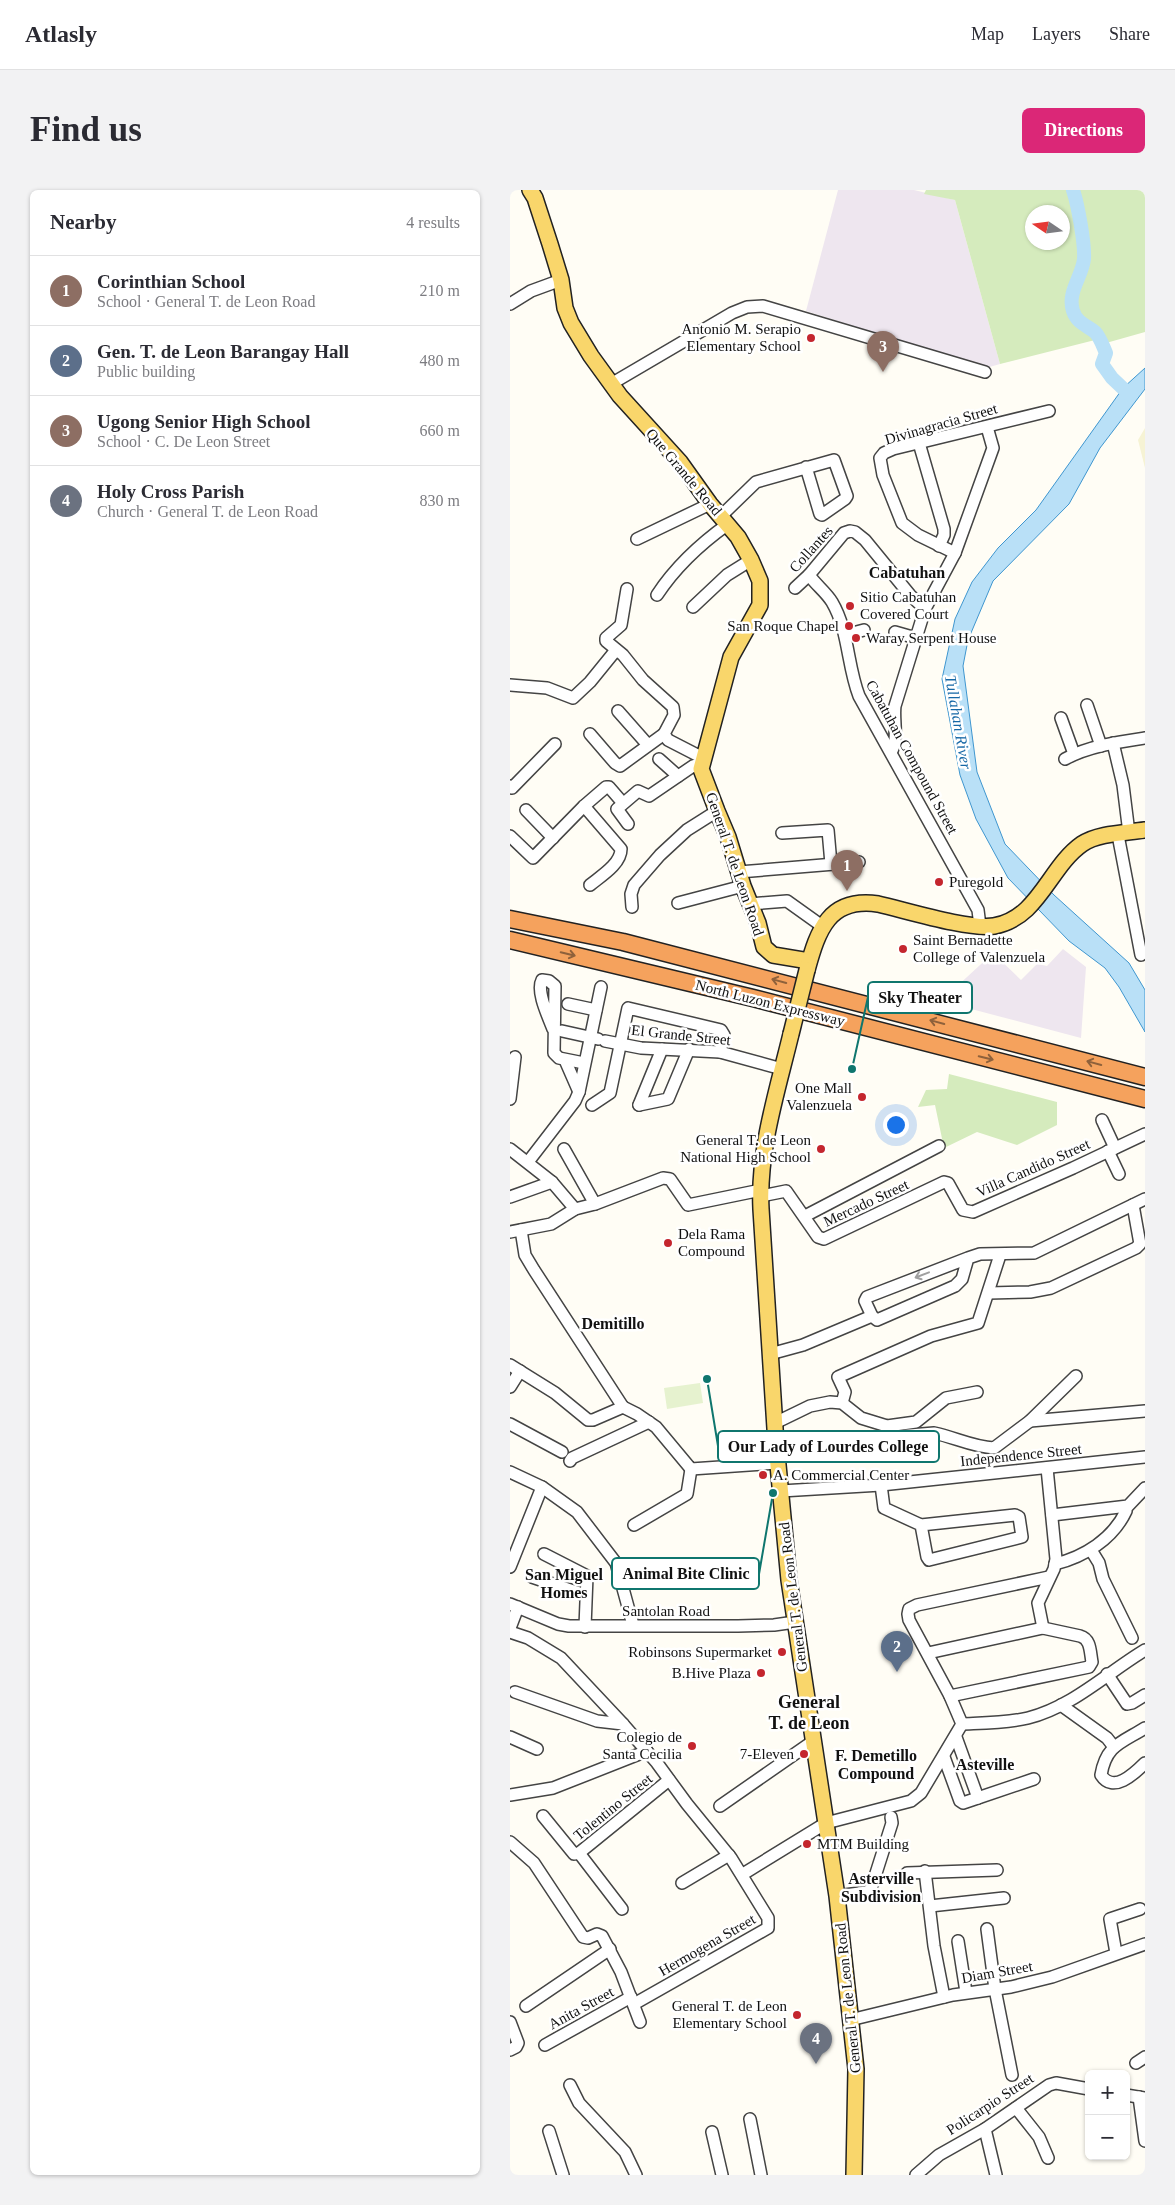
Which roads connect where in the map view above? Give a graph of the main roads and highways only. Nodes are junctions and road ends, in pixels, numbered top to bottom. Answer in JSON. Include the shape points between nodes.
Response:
{"nodes":[{"id":1,"x":535,"y":193,"type":"edge"},
{"id":2,"x":702,"y":761,"type":"joint"},
{"id":3,"x":1145,"y":830,"type":"edge"},
{"id":4,"x":510,"y":912,"type":"edge"},
{"id":5,"x":510,"y":919,"type":"edge"},
{"id":6,"x":548,"y":926,"type":"junction"},
{"id":7,"x":514,"y":942,"type":"edge"},
{"id":8,"x":808,"y":965,"type":"junction"},
{"id":9,"x":1143,"y":1076,"type":"edge"},
{"id":10,"x":1140,"y":1098,"type":"edge"},
{"id":11,"x":854,"y":2175,"type":"edge"}],
"edges":[{"from":1,"to":2,"type":"main road","name":"Que Grande Road","via":[[571,323],[630,409],[680,462],[738,537],[760,581],[760,605],[731,657]]},
{"from":2,"to":8,"type":"main road","name":"General T. de Leon Road","via":[[704,776],[728,836],[764,947],[773,955]]},
{"from":3,"to":8,"type":"main road","name":"General T. de Leon Road","via":[[1084,843],[1028,908],[1003,924],[980,926],[863,902],[838,910],[822,926]]},
{"from":4,"to":6,"type":"highway"},
{"from":5,"to":6,"type":"highway","name":"North Luzon Expressway"},
{"from":9,"to":6,"type":"highway","name":"North Luzon Expressway","one_way":true,"via":[[762,977]]},
{"from":7,"to":10,"type":"highway","name":"North Luzon Expressway","one_way":true,"via":[[753,998]]},
{"from":8,"to":11,"type":"main road","name":"General T. de Leon Road","bridge":true,"via":[[765,1146],[761,1193],[770,1354],[789,1580],[837,1896],[857,2081]]}]}
